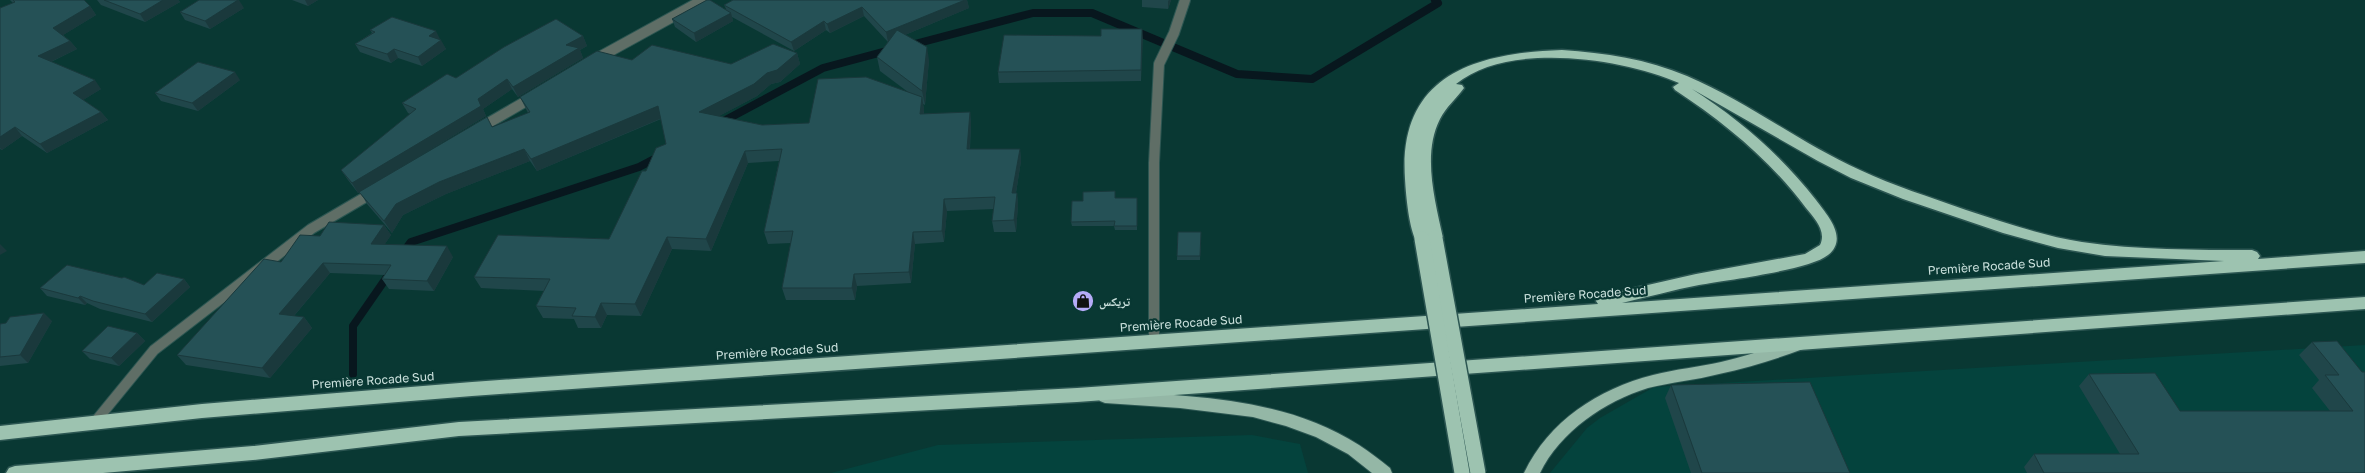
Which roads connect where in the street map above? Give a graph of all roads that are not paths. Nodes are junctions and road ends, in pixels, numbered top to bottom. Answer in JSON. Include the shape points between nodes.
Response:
{"nodes":[{"id":1,"x":703,"y":0,"type":"edge"},
{"id":2,"x":1184,"y":0,"type":"edge"},
{"id":3,"x":587,"y":64,"type":"edge"},
{"id":4,"x":546,"y":89,"type":"edge"},
{"id":5,"x":470,"y":134,"type":"edge"},
{"id":6,"x":386,"y":184,"type":"edge"},
{"id":7,"x":1429,"y":238,"type":"junction"},
{"id":8,"x":2359,"y":257,"type":"edge"},
{"id":9,"x":2365,"y":303,"type":"edge"},
{"id":10,"x":1566,"y":311,"type":"junction"},
{"id":11,"x":1154,"y":341,"type":"junction"},
{"id":12,"x":1804,"y":343,"type":"junction"},
{"id":13,"x":1077,"y":396,"type":"junction"},
{"id":14,"x":95,"y":422,"type":"junction"},
{"id":15,"x":0,"y":433,"type":"edge"},
{"id":16,"x":15,"y":473,"type":"edge"},
{"id":17,"x":1384,"y":473,"type":"edge"},
{"id":18,"x":1462,"y":473,"type":"edge"},
{"id":19,"x":1478,"y":473,"type":"edge"},
{"id":20,"x":1532,"y":473,"type":"edge"}],
"edges":[{"from":1,"to":3,"type":"street"},
{"from":2,"to":11,"type":"street","via":[[1174,33],[1159,64],[1154,163]]},
{"from":4,"to":5,"type":"street"},
{"from":6,"to":14,"type":"street","via":[[311,229],[154,350]]},
{"from":7,"to":8,"type":"highway","via":[[1414,196],[1412,153],[1418,123],[1430,100],[1451,81],[1479,66],[1513,56],[1560,53],[1616,59],[1661,71],[1707,91],[1825,159],[1868,178],[1960,213],[2059,244],[2121,251]]},
{"from":7,"to":10,"type":"highway","via":[[1424,163],[1429,126],[1441,104],[1460,86],[1486,72],[1518,63],[1555,60],[1615,65],[1679,86],[1728,120],[1777,163],[1799,187],[1828,229],[1830,237],[1824,251],[1807,259],[1696,280]]},
{"from":7,"to":18,"type":"highway","bridge":true},
{"from":7,"to":19,"type":"highway","bridge":true},
{"from":8,"to":10,"type":"highway","name":"Première Rocade Sud"},
{"from":9,"to":12,"type":"highway"},
{"from":10,"to":11,"type":"highway","name":"Première Rocade Sud"},
{"from":11,"to":14,"type":"highway","name":"Première Rocade Sud","via":[[462,390]]},
{"from":12,"to":13,"type":"highway"},
{"from":12,"to":20,"type":"highway","via":[[1763,357],[1645,383],[1624,392],[1569,424],[1543,451]]},
{"from":13,"to":16,"type":"highway","via":[[459,429],[253,453]]},
{"from":13,"to":17,"type":"highway","via":[[1232,406],[1272,414],[1332,437]]},
{"from":14,"to":15,"type":"highway","name":"Première Rocade Sud"}]}
